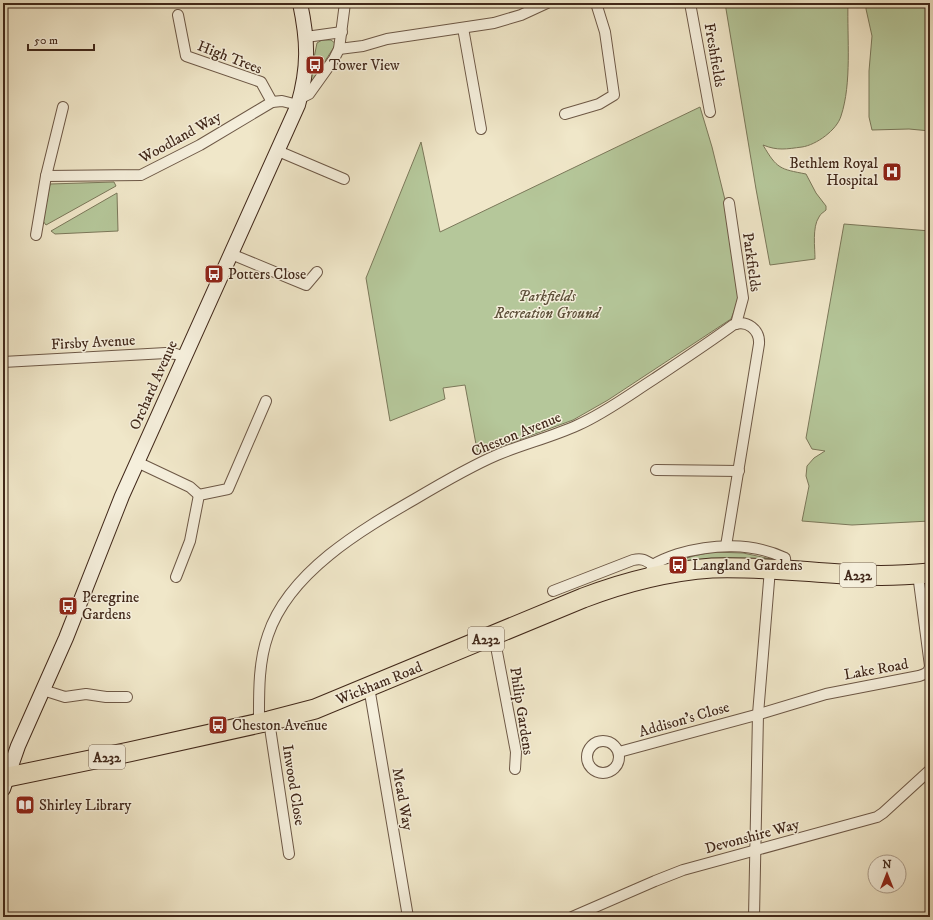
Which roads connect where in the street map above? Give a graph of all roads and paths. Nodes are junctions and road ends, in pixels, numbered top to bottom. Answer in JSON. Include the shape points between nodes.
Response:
{"nodes":[{"id":1,"x":300,"y":3,"type":"edge"},
{"id":2,"x":345,"y":3,"type":"edge"},
{"id":3,"x":547,"y":3,"type":"edge"},
{"id":4,"x":596,"y":3,"type":"edge"},
{"id":5,"x":690,"y":3,"type":"edge"},
{"id":6,"x":178,"y":15,"type":"dead end"},
{"id":7,"x":463,"y":28,"type":"junction"},
{"id":8,"x":342,"y":32,"type":"junction"},
{"id":9,"x":306,"y":36,"type":"junction"},
{"id":10,"x":339,"y":49,"type":"junction"},
{"id":11,"x":300,"y":100,"type":"junction"},
{"id":12,"x":272,"y":102,"type":"junction"},
{"id":13,"x":63,"y":107,"type":"dead end"},
{"id":14,"x":710,"y":112,"type":"dead end"},
{"id":15,"x":565,"y":114,"type":"dead end"},
{"id":16,"x":481,"y":129,"type":"dead end"},
{"id":17,"x":278,"y":151,"type":"junction"},
{"id":18,"x":46,"y":176,"type":"junction"},
{"id":19,"x":344,"y":179,"type":"dead end"},
{"id":20,"x":729,"y":203,"type":"dead end"},
{"id":21,"x":36,"y":236,"type":"dead end"},
{"id":22,"x":231,"y":254,"type":"junction"},
{"id":23,"x":317,"y":272,"type":"dead end"},
{"id":24,"x":736,"y":324,"type":"junction"},
{"id":25,"x":184,"y":357,"type":"junction"},
{"id":26,"x":3,"y":362,"type":"edge"},
{"id":27,"x":266,"y":401,"type":"dead end"},
{"id":28,"x":137,"y":462,"type":"junction"},
{"id":29,"x":656,"y":470,"type":"dead end"},
{"id":30,"x":739,"y":471,"type":"junction"},
{"id":31,"x":199,"y":495,"type":"junction"},
{"id":32,"x":726,"y":546,"type":"junction"},
{"id":33,"x":778,"y":570,"type":"junction"},
{"id":34,"x":652,"y":571,"type":"junction"},
{"id":35,"x":924,"y":574,"type":"edge"},
{"id":36,"x":176,"y":577,"type":"dead end"},
{"id":37,"x":553,"y":591,"type":"dead end"},
{"id":38,"x":494,"y":636,"type":"junction"},
{"id":39,"x":929,"y":661,"type":"edge"},
{"id":40,"x":369,"y":687,"type":"junction"},
{"id":41,"x":43,"y":690,"type":"junction"},
{"id":42,"x":127,"y":697,"type":"dead end"},
{"id":43,"x":758,"y":714,"type":"junction"},
{"id":44,"x":264,"y":722,"type":"junction"},
{"id":45,"x":18,"y":746,"type":"junction"},
{"id":46,"x":619,"y":752,"type":"dead end"},
{"id":47,"x":515,"y":768,"type":"dead end"},
{"id":48,"x":40,"y":770,"type":"junction"},
{"id":49,"x":930,"y":770,"type":"edge"},
{"id":50,"x":4,"y":781,"type":"edge"},
{"id":51,"x":755,"y":851,"type":"junction"},
{"id":52,"x":289,"y":854,"type":"dead end"},
{"id":53,"x":408,"y":917,"type":"edge"},
{"id":54,"x":572,"y":917,"type":"edge"},
{"id":55,"x":754,"y":917,"type":"edge"}],
"edges":[{"from":1,"to":9,"type":"street","name":"Orchard Avenue"},
{"from":2,"to":8,"type":"street"},
{"from":3,"to":7,"type":"street","via":[[508,19]]},
{"from":4,"to":15,"type":"street","via":[[606,32],[614,95],[599,104]]},
{"from":5,"to":14,"type":"street","name":"Freshfields"},
{"from":6,"to":12,"type":"street","name":"High Trees","via":[[186,56],[261,82]]},
{"from":7,"to":10,"type":"street"},
{"from":7,"to":16,"type":"street"},
{"from":8,"to":9,"type":"street"},
{"from":8,"to":10,"type":"street"},
{"from":9,"to":11,"type":"street","name":"Orchard Avenue","via":[[307,65]]},
{"from":10,"to":11,"type":"street","via":[[309,94]]},
{"from":11,"to":12,"type":"street"},
{"from":11,"to":17,"type":"street","name":"Orchard Avenue"},
{"from":12,"to":18,"type":"street","name":"Woodland Way","via":[[200,145],[141,175]]},
{"from":13,"to":18,"type":"street"},
{"from":17,"to":19,"type":"street"},
{"from":17,"to":22,"type":"street","name":"Orchard Avenue"},
{"from":18,"to":21,"type":"street"},
{"from":20,"to":24,"type":"street","name":"Parkfields","via":[[743,298]]},
{"from":22,"to":23,"type":"street","via":[[306,285]]},
{"from":22,"to":25,"type":"street","name":"Orchard Avenue"},
{"from":24,"to":30,"type":"street","via":[[752,327],[760,341]]},
{"from":24,"to":44,"type":"street","name":"Cheston Avenue","via":[[602,412],[577,426],[478,464],[379,519],[331,553],[293,591],[274,620],[268,635],[261,666]]},
{"from":25,"to":26,"type":"street","name":"Firsby Avenue","via":[[166,353]]},
{"from":25,"to":28,"type":"street","name":"Orchard Avenue"},
{"from":27,"to":31,"type":"street","via":[[228,489]]},
{"from":28,"to":31,"type":"street","via":[[190,487]]},
{"from":28,"to":41,"type":"street","name":"Orchard Avenue"},
{"from":29,"to":30,"type":"street"},
{"from":30,"to":32,"type":"street"},
{"from":31,"to":36,"type":"street","via":[[190,541]]},
{"from":32,"to":33,"type":"street","name":"Wickham Road","via":[[773,552],[785,558]]},
{"from":32,"to":34,"type":"street","name":"Wickham Road","via":[[703,548],[670,556]]},
{"from":33,"to":34,"type":"highway","name":"Wickham Road","number":"A232","via":[[712,568]]},
{"from":33,"to":35,"type":"highway","name":"Wickham Road","number":"A232","via":[[864,575]]},
{"from":33,"to":43,"type":"street"},
{"from":34,"to":37,"type":"street","name":"Wickham Road","via":[[645,560],[633,560]]},
{"from":34,"to":38,"type":"highway","name":"Wickham Road","number":"A232"},
{"from":35,"to":39,"type":"street","name":"Lake Road"},
{"from":38,"to":40,"type":"highway","name":"Wickham Road","number":"A232"},
{"from":38,"to":47,"type":"street","name":"Philip Gardens","via":[[516,752]]},
{"from":39,"to":43,"type":"street","name":"Lake Road","via":[[928,672],[919,676],[826,694]]},
{"from":40,"to":44,"type":"highway","name":"Wickham Road","number":"A232","via":[[315,709]]},
{"from":40,"to":53,"type":"street","name":"Mead Way"},
{"from":41,"to":42,"type":"street","via":[[65,697],[86,694]]},
{"from":41,"to":45,"type":"street","name":"Orchard Avenue"},
{"from":43,"to":46,"type":"street","name":"Addison's Close"},
{"from":43,"to":51,"type":"street"},
{"from":44,"to":48,"type":"highway","name":"Wickham Road","number":"A232"},
{"from":44,"to":52,"type":"street","name":"Inwood Close"},
{"from":45,"to":48,"type":"street","via":[[25,761]]},
{"from":45,"to":50,"type":"street","name":"Orchard Avenue"},
{"from":48,"to":50,"type":"highway","name":"Wickham Road","number":"A232"},
{"from":49,"to":51,"type":"street","name":"Devonshire Way","via":[[877,817]]},
{"from":51,"to":54,"type":"street","name":"Devonshire Way","via":[[669,875]]},
{"from":51,"to":55,"type":"street"}]}
